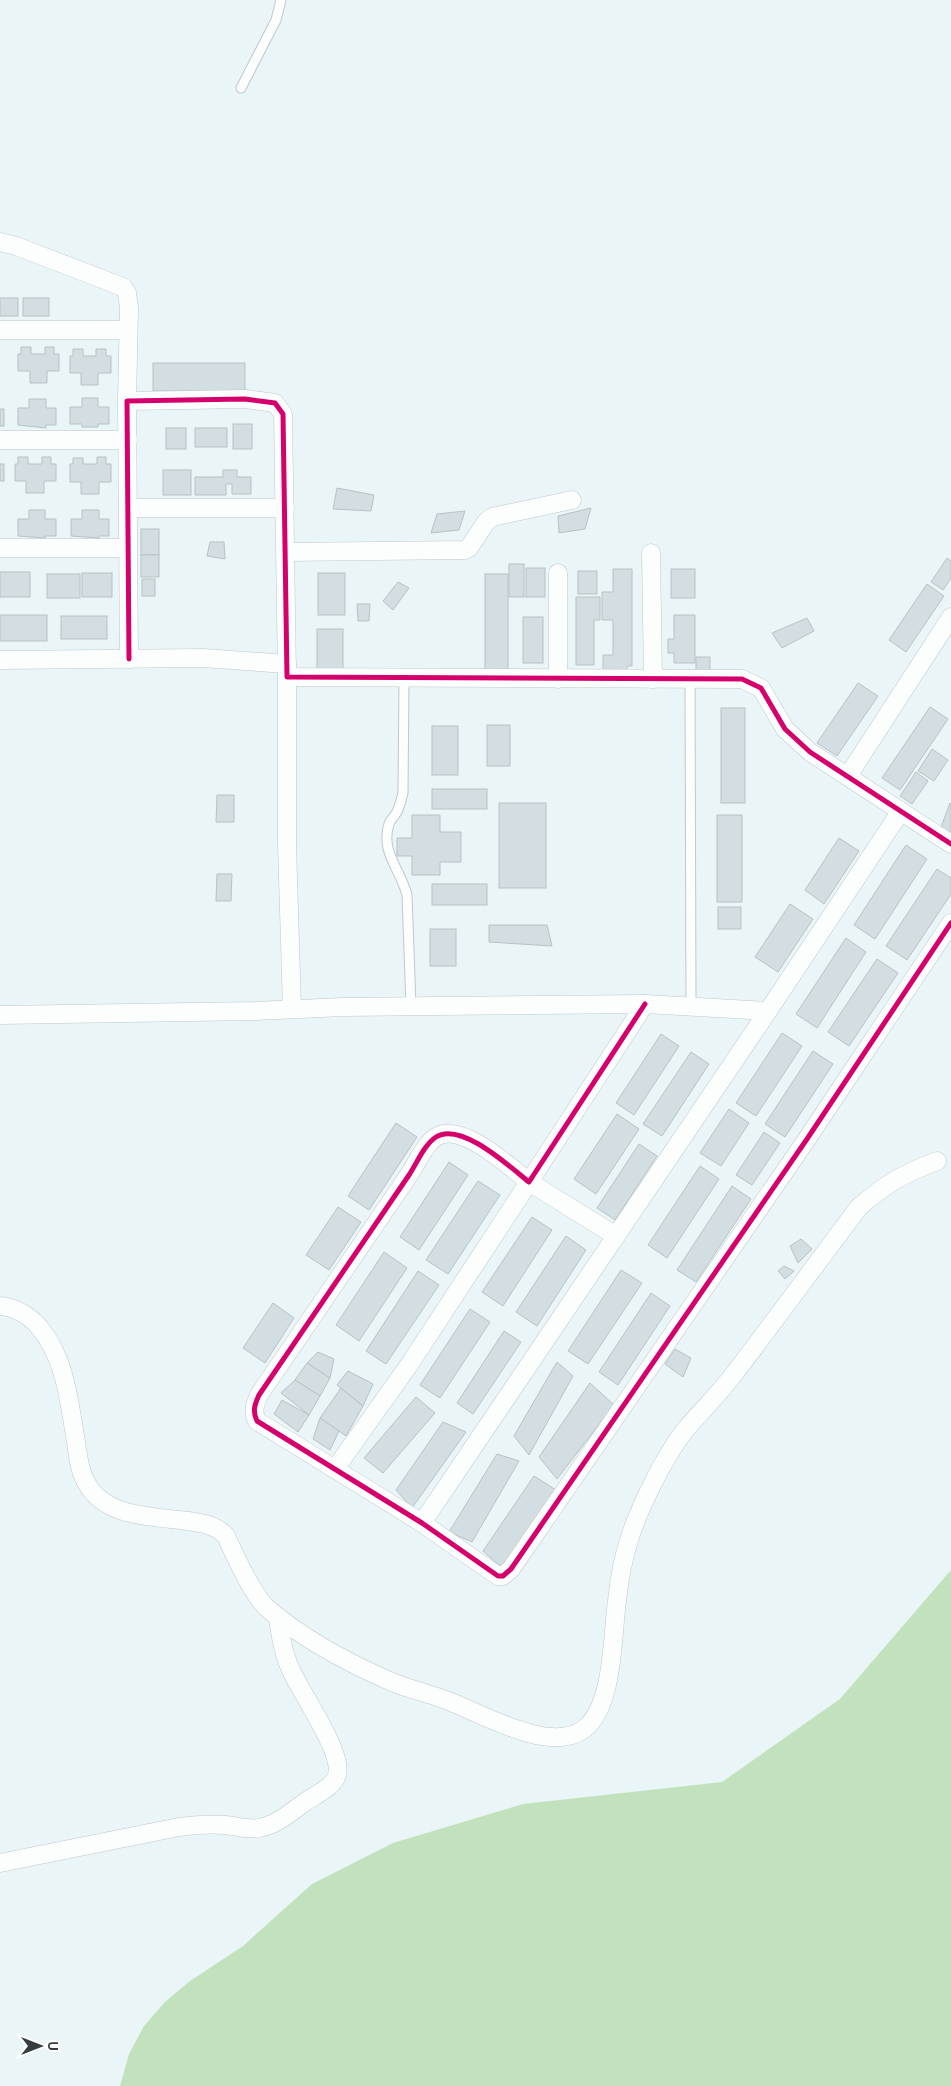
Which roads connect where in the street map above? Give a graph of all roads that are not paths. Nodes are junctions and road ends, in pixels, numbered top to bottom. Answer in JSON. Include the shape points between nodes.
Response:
{"nodes":[{"id":1,"x":281,"y":0,"type":"edge"},
{"id":2,"x":241,"y":88,"type":"dead end"},
{"id":3,"x":0,"y":242,"type":"edge"},
{"id":4,"x":0,"y":330,"type":"edge"},
{"id":5,"x":128,"y":330,"type":"junction"},
{"id":6,"x":127,"y":401,"type":"junction"},
{"id":7,"x":0,"y":440,"type":"edge"},
{"id":8,"x":128,"y":440,"type":"junction"},
{"id":9,"x":572,"y":500,"type":"dead end"},
{"id":10,"x":128,"y":508,"type":"junction"},
{"id":11,"x":285,"y":508,"type":"junction"},
{"id":12,"x":0,"y":548,"type":"edge"},
{"id":13,"x":128,"y":548,"type":"junction"},
{"id":14,"x":286,"y":552,"type":"junction"},
{"id":15,"x":652,"y":553,"type":"dead end"},
{"id":16,"x":558,"y":573,"type":"dead end"},
{"id":17,"x":951,"y":618,"type":"edge"},
{"id":18,"x":129,"y":659,"type":"junction"},
{"id":19,"x":0,"y":660,"type":"edge"},
{"id":20,"x":287,"y":671,"type":"junction"},
{"id":21,"x":404,"y":678,"type":"junction"},
{"id":22,"x":558,"y":679,"type":"junction"},
{"id":23,"x":652,"y":679,"type":"junction"},
{"id":24,"x":690,"y":679,"type":"junction"},
{"id":25,"x":848,"y":776,"type":"junction"},
{"id":26,"x":901,"y":811,"type":"junction"},
{"id":27,"x":951,"y":844,"type":"edge"},
{"id":28,"x":951,"y":923,"type":"edge"},
{"id":29,"x":645,"y":1004,"type":"junction"},
{"id":30,"x":691,"y":1006,"type":"junction"},
{"id":31,"x":411,"y":1007,"type":"junction"},
{"id":32,"x":292,"y":1009,"type":"junction"},
{"id":33,"x":768,"y":1011,"type":"junction"},
{"id":34,"x":0,"y":1015,"type":"edge"},
{"id":35,"x":938,"y":1161,"type":"dead end"},
{"id":36,"x":529,"y":1182,"type":"junction"},
{"id":37,"x":616,"y":1236,"type":"junction"},
{"id":38,"x":0,"y":1306,"type":"edge"},
{"id":39,"x":335,"y":1469,"type":"junction"},
{"id":40,"x":422,"y":1523,"type":"junction"},
{"id":41,"x":278,"y":1616,"type":"junction"},
{"id":42,"x":0,"y":1863,"type":"edge"}],
"edges":[{"from":1,"to":2,"type":"lane","via":[[266,43]]},
{"from":3,"to":5,"type":"street","via":[[123,287],[129,308]]},
{"from":4,"to":5,"type":"street"},
{"from":5,"to":6,"type":"street"},
{"from":6,"to":8,"type":"street"},
{"from":6,"to":11,"type":"street","via":[[245,399],[275,403],[283,414]]},
{"from":7,"to":8,"type":"street"},
{"from":8,"to":10,"type":"street"},
{"from":9,"to":14,"type":"street","via":[[492,517],[465,550]]},
{"from":10,"to":11,"type":"street"},
{"from":10,"to":13,"type":"street"},
{"from":11,"to":14,"type":"street"},
{"from":12,"to":13,"type":"street"},
{"from":13,"to":18,"type":"street"},
{"from":14,"to":20,"type":"street"},
{"from":15,"to":23,"type":"street"},
{"from":16,"to":22,"type":"street"},
{"from":17,"to":25,"type":"street"},
{"from":18,"to":19,"type":"street"},
{"from":18,"to":20,"type":"street","via":[[203,658]]},
{"from":20,"to":21,"type":"street"},
{"from":20,"to":32,"type":"street","via":[[287,844]]},
{"from":21,"to":22,"type":"street"},
{"from":21,"to":31,"type":"lane","via":[[403,793],[400,806],[388,825],[386,841],[407,894]]},
{"from":22,"to":23,"type":"street"},
{"from":23,"to":24,"type":"street"},
{"from":24,"to":25,"type":"street","via":[[742,679],[751,682],[760,688],[785,730],[810,752]]},
{"from":24,"to":30,"type":"lane"},
{"from":25,"to":26,"type":"street"},
{"from":26,"to":27,"type":"street"},
{"from":26,"to":33,"type":"street"},
{"from":28,"to":40,"type":"street","via":[[808,1139],[512,1569],[503,1576],[493,1575]]},
{"from":29,"to":30,"type":"street"},
{"from":29,"to":31,"type":"street"},
{"from":29,"to":36,"type":"street"},
{"from":30,"to":33,"type":"street"},
{"from":31,"to":32,"type":"street"},
{"from":32,"to":34,"type":"street"},
{"from":33,"to":37,"type":"street"},
{"from":35,"to":41,"type":"street","via":[[885,1185],[859,1207],[735,1374],[685,1430],[654,1480],[630,1538],[617,1601],[607,1689],[595,1716],[584,1729],[571,1735],[550,1737],[530,1734],[394,1682],[324,1649]]},
{"from":36,"to":37,"type":"street"},
{"from":36,"to":39,"type":"street","via":[[410,1365]]},
{"from":36,"to":39,"type":"street","via":[[490,1151],[457,1134],[444,1134],[430,1141],[254,1407],[257,1421]]},
{"from":37,"to":40,"type":"street"},
{"from":38,"to":41,"type":"street","via":[[31,1317],[47,1336],[65,1376],[81,1471],[94,1496],[122,1511],[200,1523],[221,1530],[264,1605]]},
{"from":39,"to":40,"type":"street"},
{"from":41,"to":42,"type":"street","via":[[284,1655],[290,1670],[337,1759],[338,1774],[331,1784],[261,1828],[204,1824],[179,1827]]}]}
